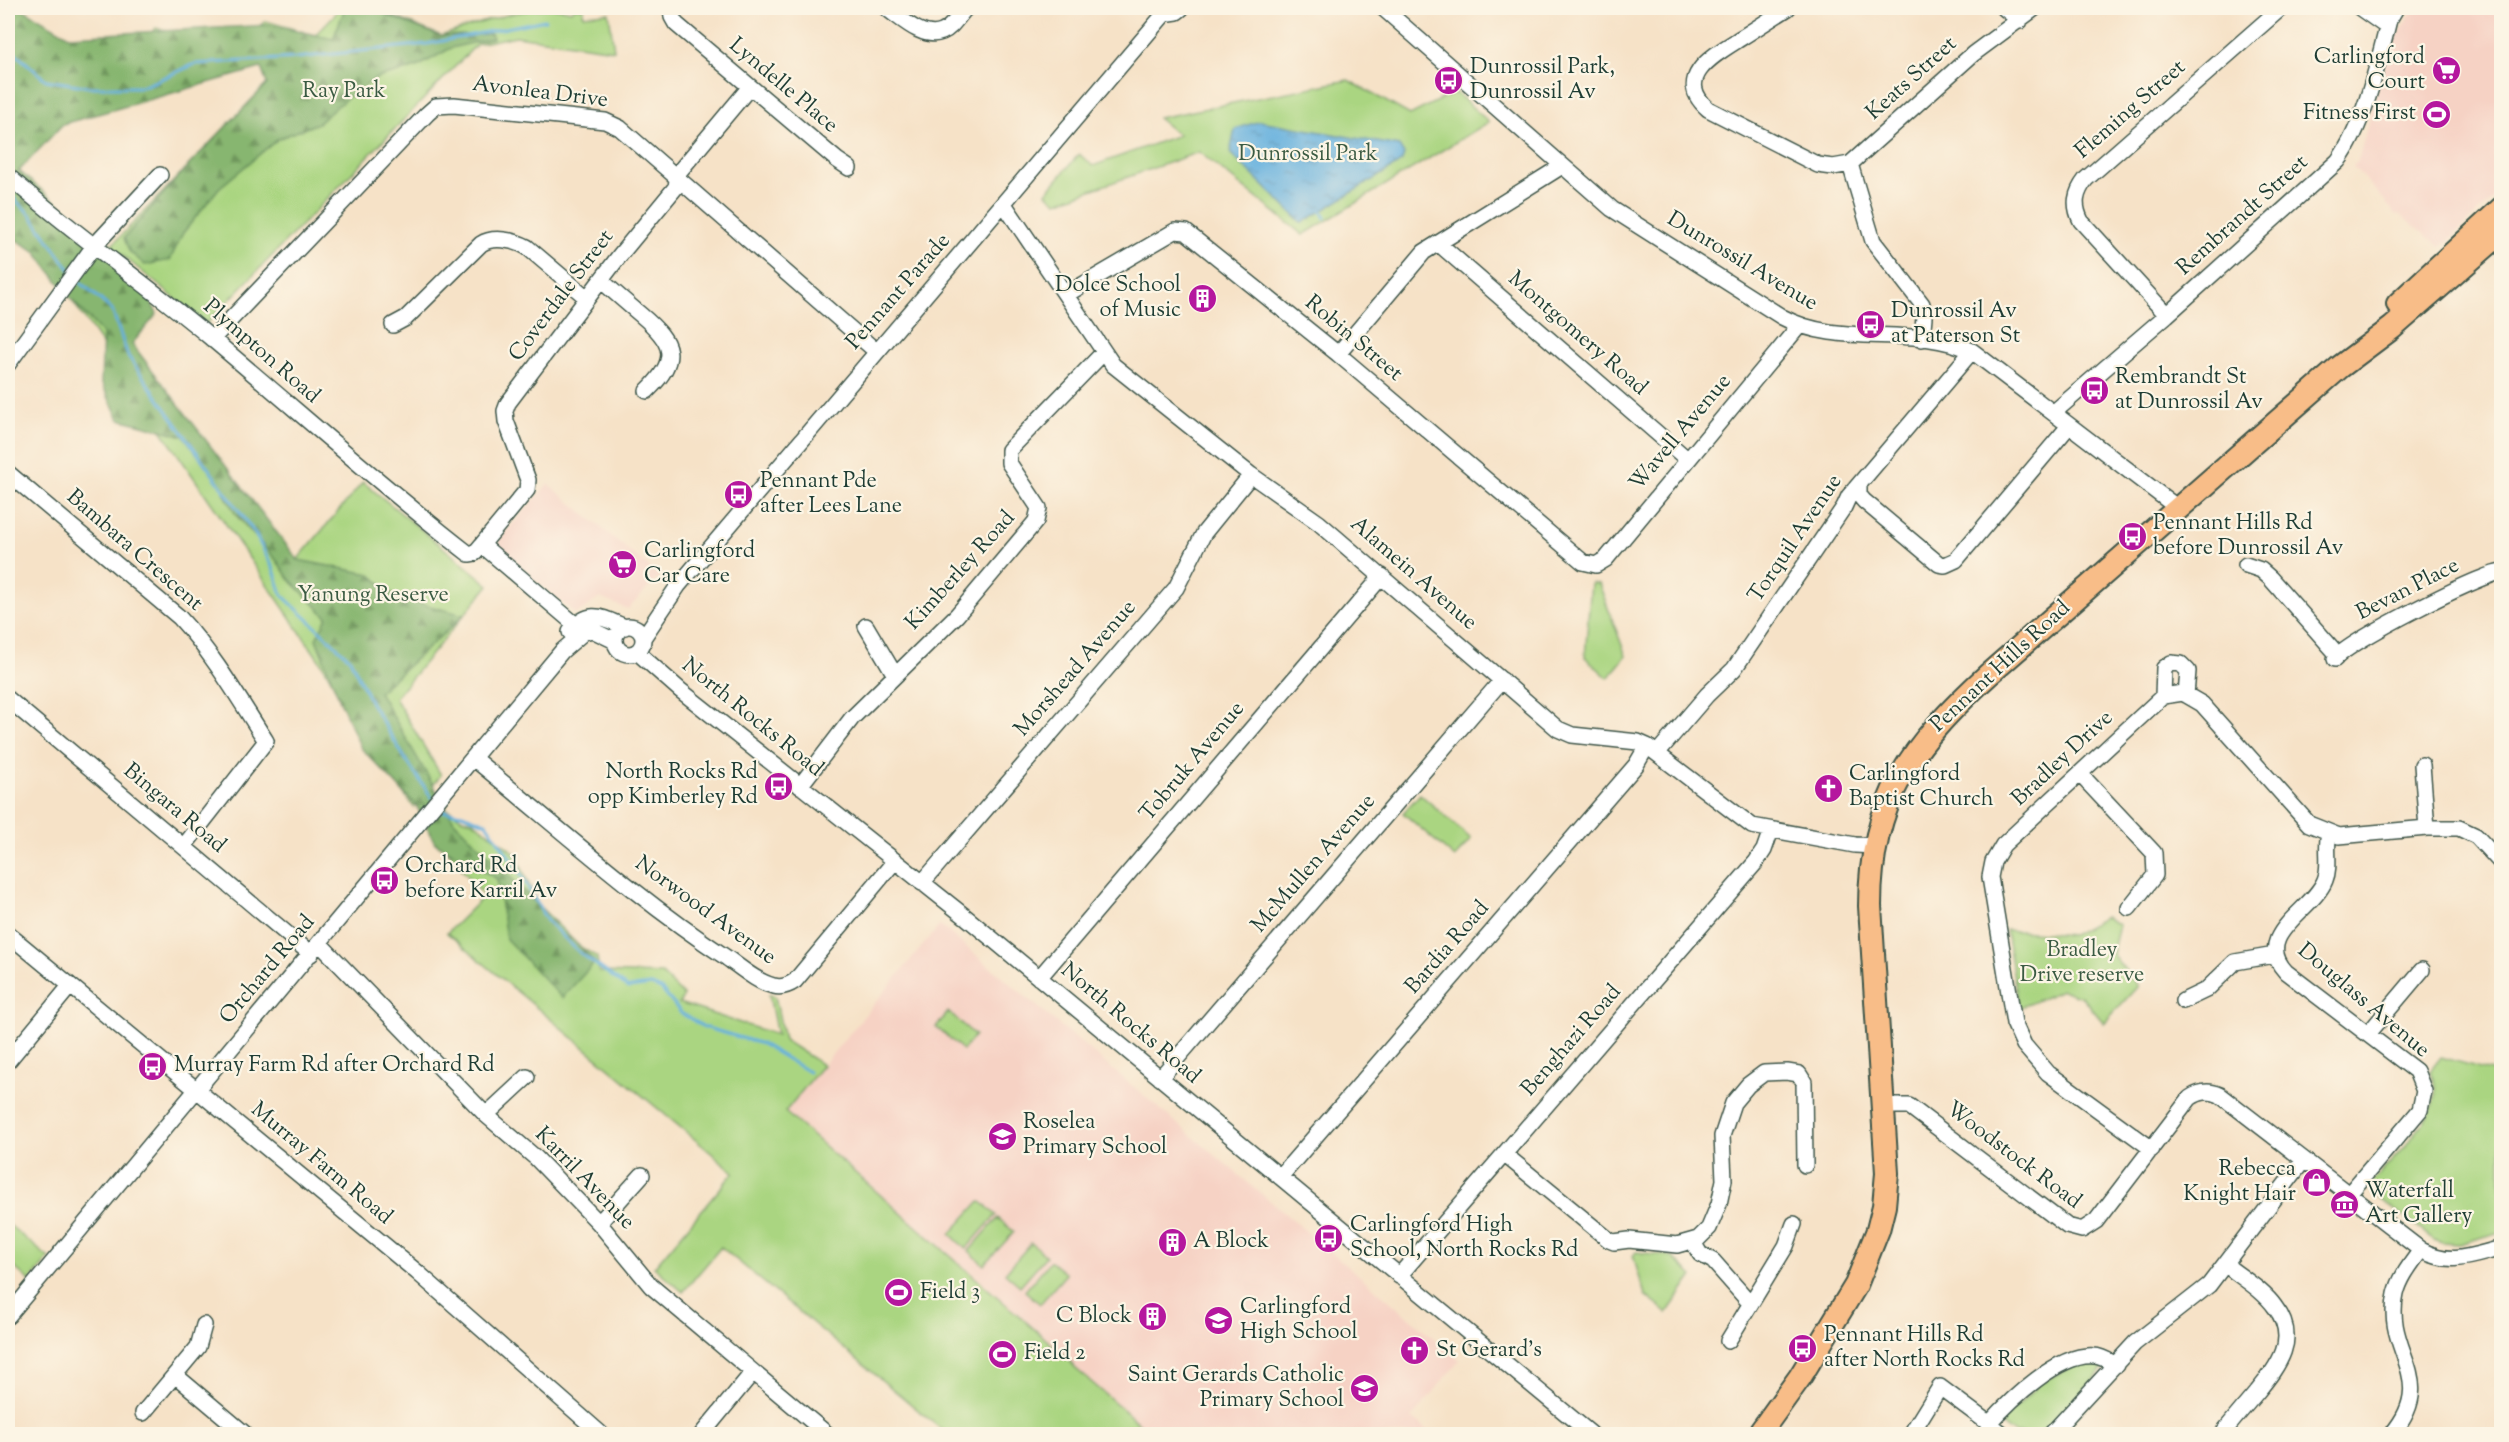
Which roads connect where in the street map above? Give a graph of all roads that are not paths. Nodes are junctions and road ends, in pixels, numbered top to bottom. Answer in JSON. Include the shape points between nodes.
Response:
{"nodes":[{"id":1,"x":671,"y":8,"type":"edge"},
{"id":2,"x":886,"y":8,"type":"edge"},
{"id":3,"x":966,"y":8,"type":"edge"},
{"id":4,"x":1182,"y":8,"type":"edge"},
{"id":5,"x":1383,"y":8,"type":"edge"},
{"id":6,"x":1788,"y":8,"type":"edge"},
{"id":7,"x":2004,"y":8,"type":"edge"},
{"id":8,"x":2035,"y":8,"type":"edge"},
{"id":9,"x":2281,"y":8,"type":"edge"},
{"id":10,"x":2360,"y":8,"type":"edge"},
{"id":11,"x":2396,"y":8,"type":"edge"},
{"id":12,"x":1164,"y":10,"type":"edge"},
{"id":13,"x":2020,"y":21,"type":"junction"},
{"id":14,"x":2387,"y":27,"type":"junction"},
{"id":15,"x":749,"y":88,"type":"junction"},
{"id":16,"x":1850,"y":164,"type":"junction"},
{"id":17,"x":1562,"y":166,"type":"junction"},
{"id":18,"x":849,"y":168,"type":"dead end"},
{"id":19,"x":160,"y":175,"type":"dead end"},
{"id":20,"x":8,"y":176,"type":"edge"},
{"id":21,"x":677,"y":180,"type":"junction"},
{"id":22,"x":1004,"y":204,"type":"junction"},
{"id":23,"x":2502,"y":208,"type":"edge"},
{"id":24,"x":2502,"y":232,"type":"edge"},
{"id":25,"x":1438,"y":243,"type":"junction"},
{"id":26,"x":93,"y":246,"type":"junction"},
{"id":27,"x":602,"y":281,"type":"junction"},
{"id":28,"x":1067,"y":294,"type":"junction"},
{"id":29,"x":587,"y":298,"type":"junction"},
{"id":30,"x":2167,"y":315,"type":"junction"},
{"id":31,"x":393,"y":325,"type":"dead end"},
{"id":32,"x":1799,"y":326,"type":"junction"},
{"id":33,"x":212,"y":339,"type":"junction"},
{"id":34,"x":1922,"y":339,"type":"junction"},
{"id":35,"x":1972,"y":351,"type":"junction"},
{"id":36,"x":877,"y":352,"type":"junction"},
{"id":37,"x":1104,"y":352,"type":"junction"},
{"id":38,"x":1338,"y":354,"type":"junction"},
{"id":39,"x":8,"y":364,"type":"edge"},
{"id":40,"x":2340,"y":367,"type":"junction"},
{"id":41,"x":647,"y":391,"type":"dead end"},
{"id":42,"x":2053,"y":413,"type":"junction"},
{"id":43,"x":2069,"y":426,"type":"junction"},
{"id":44,"x":1688,"y":460,"type":"junction"},
{"id":45,"x":8,"y":473,"type":"edge"},
{"id":46,"x":1251,"y":475,"type":"junction"},
{"id":47,"x":1854,"y":490,"type":"junction"},
{"id":48,"x":2179,"y":509,"type":"junction"},
{"id":49,"x":482,"y":545,"type":"junction"},
{"id":50,"x":1596,"y":565,"type":"joint"},
{"id":51,"x":2246,"y":565,"type":"dead end"},
{"id":52,"x":2502,"y":572,"type":"edge"},
{"id":53,"x":1382,"y":576,"type":"junction"},
{"id":54,"x":867,"y":626,"type":"dead end"},
{"id":55,"x":580,"y":628,"type":"junction"},
{"id":56,"x":634,"y":636,"type":"junction"},
{"id":57,"x":615,"y":641,"type":"junction"},
{"id":58,"x":895,"y":675,"type":"junction"},
{"id":59,"x":1502,"y":680,"type":"junction"},
{"id":60,"x":2186,"y":695,"type":"junction"},
{"id":61,"x":2163,"y":696,"type":"junction"},
{"id":62,"x":8,"y":699,"type":"edge"},
{"id":63,"x":1653,"y":749,"type":"junction"},
{"id":64,"x":473,"y":758,"type":"junction"},
{"id":65,"x":2422,"y":765,"type":"dead end"},
{"id":66,"x":2080,"y":774,"type":"junction"},
{"id":67,"x":800,"y":786,"type":"junction"},
{"id":68,"x":2427,"y":828,"type":"junction"},
{"id":69,"x":1771,"y":830,"type":"junction"},
{"id":70,"x":2329,"y":833,"type":"junction"},
{"id":71,"x":184,"y":846,"type":"junction"},
{"id":72,"x":1875,"y":846,"type":"junction"},
{"id":73,"x":894,"y":862,"type":"junction"},
{"id":74,"x":2502,"y":864,"type":"edge"},
{"id":75,"x":922,"y":883,"type":"junction"},
{"id":76,"x":2129,"y":908,"type":"dead end"},
{"id":77,"x":8,"y":934,"type":"edge"},
{"id":78,"x":316,"y":949,"type":"junction"},
{"id":79,"x":2275,"y":955,"type":"junction"},
{"id":80,"x":2422,"y":970,"type":"dead end"},
{"id":81,"x":1039,"y":978,"type":"junction"},
{"id":82,"x":70,"y":986,"type":"junction"},
{"id":83,"x":2183,"y":1001,"type":"dead end"},
{"id":84,"x":2368,"y":1034,"type":"junction"},
{"id":85,"x":8,"y":1061,"type":"edge"},
{"id":86,"x":526,"y":1077,"type":"dead end"},
{"id":87,"x":1160,"y":1078,"type":"junction"},
{"id":88,"x":197,"y":1091,"type":"junction"},
{"id":89,"x":1884,"y":1106,"type":"junction"},
{"id":90,"x":486,"y":1115,"type":"junction"},
{"id":91,"x":2152,"y":1149,"type":"junction"},
{"id":92,"x":1504,"y":1154,"type":"junction"},
{"id":93,"x":2303,"y":1161,"type":"junction"},
{"id":94,"x":1805,"y":1166,"type":"dead end"},
{"id":95,"x":642,"y":1175,"type":"dead end"},
{"id":96,"x":1280,"y":1177,"type":"junction"},
{"id":97,"x":2348,"y":1195,"type":"junction"},
{"id":98,"x":599,"y":1223,"type":"junction"},
{"id":99,"x":1794,"y":1224,"type":"dead end"},
{"id":100,"x":1693,"y":1242,"type":"junction"},
{"id":101,"x":2502,"y":1248,"type":"edge"},
{"id":102,"x":2421,"y":1250,"type":"junction"},
{"id":103,"x":2226,"y":1265,"type":"junction"},
{"id":104,"x":1399,"y":1276,"type":"junction"},
{"id":105,"x":1750,"y":1303,"type":"junction"},
{"id":106,"x":8,"y":1316,"type":"edge"},
{"id":107,"x":204,"y":1325,"type":"dead end"},
{"id":108,"x":1728,"y":1341,"type":"dead end"},
{"id":109,"x":2116,"y":1365,"type":"junction"},
{"id":110,"x":753,"y":1372,"type":"junction"},
{"id":111,"x":175,"y":1375,"type":"junction"},
{"id":112,"x":1800,"y":1377,"type":"junction"},
{"id":113,"x":143,"y":1413,"type":"dead end"},
{"id":114,"x":1989,"y":1424,"type":"junction"},
{"id":115,"x":245,"y":1434,"type":"edge"},
{"id":116,"x":601,"y":1434,"type":"edge"},
{"id":117,"x":702,"y":1434,"type":"edge"},
{"id":118,"x":827,"y":1434,"type":"edge"},
{"id":119,"x":1591,"y":1434,"type":"edge"},
{"id":120,"x":1759,"y":1434,"type":"edge"},
{"id":121,"x":1773,"y":1434,"type":"edge"},
{"id":122,"x":1911,"y":1434,"type":"edge"},
{"id":123,"x":2003,"y":1434,"type":"edge"},
{"id":124,"x":2051,"y":1434,"type":"edge"},
{"id":125,"x":2222,"y":1434,"type":"edge"},
{"id":126,"x":2392,"y":1434,"type":"edge"}],
"edges":[{"from":1,"to":15,"type":"street","name":"Lyndelle Place","via":[[676,24]]},
{"from":2,"to":3,"type":"street","via":[[914,27],[933,34],[949,28]]},
{"from":4,"to":12,"type":"street","via":[[1173,13]]},
{"from":5,"to":17,"type":"street","name":"Dunrossil Avenue"},
{"from":6,"to":16,"type":"street","via":[[1705,62],[1695,80],[1698,95],[1708,109],[1818,165]]},
{"from":7,"to":13,"type":"street"},
{"from":8,"to":13,"type":"street","name":"Keats Street"},
{"from":9,"to":30,"type":"street","name":"Fleming Street","via":[[2086,179],[2077,193],[2076,209],[2081,221]]},
{"from":10,"to":14,"type":"street"},
{"from":11,"to":14,"type":"street","name":"Rembrandt Street"},
{"from":12,"to":22,"type":"street","name":"Pennant Parade"},
{"from":13,"to":16,"type":"street","name":"Keats Street","via":[[1973,54]]},
{"from":14,"to":30,"type":"street","name":"Rembrandt Street","via":[[2357,127],[2338,161]]},
{"from":15,"to":18,"type":"street","name":"Lyndelle Place"},
{"from":15,"to":21,"type":"street","name":"Coverdale Street","via":[[678,173]]},
{"from":16,"to":34,"type":"street","via":[[1873,241],[1922,304]]},
{"from":17,"to":25,"type":"street"},
{"from":17,"to":32,"type":"street","name":"Dunrossil Avenue","via":[[1612,209]]},
{"from":19,"to":26,"type":"street"},
{"from":20,"to":26,"type":"street","name":"Plympton Road"},
{"from":21,"to":27,"type":"street","name":"Coverdale Street","via":[[676,188]]},
{"from":21,"to":33,"type":"street","name":"Avonlea Drive","via":[[620,128],[605,121],[436,106]]},
{"from":21,"to":36,"type":"street","name":"Avonlea Drive"},
{"from":22,"to":28,"type":"street","name":"Alamein Avenue"},
{"from":22,"to":36,"type":"street","name":"Pennant Parade"},
{"from":23,"to":40,"type":"highway","name":"Pennant Hills Road","via":[[2382,319]]},
{"from":24,"to":40,"type":"highway","name":"Pennant Hills Road","via":[[2392,328]]},
{"from":25,"to":38,"type":"street","via":[[1424,252]]},
{"from":25,"to":44,"type":"street","name":"Montgomery Road"},
{"from":26,"to":33,"type":"street","name":"Plympton Road"},
{"from":26,"to":39,"type":"street"},
{"from":27,"to":29,"type":"street","name":"Coverdale Street"},
{"from":27,"to":41,"type":"street","via":[[659,330],[667,342],[667,367]]},
{"from":28,"to":37,"type":"street","name":"Alamein Avenue"},
{"from":28,"to":38,"type":"street","name":"Robin Street","via":[[1175,231],[1186,232]]},
{"from":29,"to":31,"type":"street","via":[[527,247],[492,239],[481,244],[406,318]]},
{"from":29,"to":49,"type":"street","name":"Coverdale Street","via":[[506,407],[506,421],[528,480],[527,490]]},
{"from":30,"to":42,"type":"street","name":"Rembrandt Street"},
{"from":32,"to":34,"type":"street","name":"Dunrossil Avenue","via":[[1827,332]]},
{"from":32,"to":44,"type":"street","name":"Wavell Avenue"},
{"from":33,"to":49,"type":"street","name":"Plympton Road","via":[[374,479],[469,554]]},
{"from":34,"to":35,"type":"street","name":"Dunrossil Avenue","via":[[1948,342]]},
{"from":35,"to":42,"type":"street","name":"Dunrossil Avenue"},
{"from":35,"to":47,"type":"street","name":"Torquil Avenue"},
{"from":36,"to":56,"type":"street","name":"Pennant Parade"},
{"from":37,"to":46,"type":"street","name":"Alamein Avenue","via":[[1113,365]]},
{"from":37,"to":58,"type":"street","name":"Kimberley Road","via":[[1009,450],[1009,463],[1039,508],[1036,521],[960,611]]},
{"from":38,"to":50,"type":"street","name":"Robin Street","via":[[1583,562]]},
{"from":40,"to":48,"type":"highway","name":"Pennant Hills Road"},
{"from":42,"to":43,"type":"street","name":"Dunrossil Avenue"},
{"from":43,"to":47,"type":"street","via":[[1956,560],[1946,565],[1940,564]]},
{"from":43,"to":48,"type":"street","name":"Dunrossil Avenue"},
{"from":44,"to":50,"type":"street","name":"Wavell Avenue","via":[[1606,559]]},
{"from":45,"to":71,"type":"street","name":"Bambara Crescent","via":[[179,617],[266,741]]},
{"from":46,"to":53,"type":"street","name":"Alamein Avenue","via":[[1319,523]]},
{"from":46,"to":75,"type":"street","name":"Morshead Avenue","via":[[1204,533],[1176,588]]},
{"from":47,"to":63,"type":"street","name":"Torquil Avenue","via":[[1734,669]]},
{"from":48,"to":72,"type":"highway","name":"Pennant Hills Road","via":[[1988,675],[1926,737],[1892,792]]},
{"from":49,"to":55,"type":"street"},
{"from":51,"to":52,"type":"street","name":"Bevan Place","via":[[2270,578],[2336,657],[2362,638],[2479,579]]},
{"from":53,"to":59,"type":"street","name":"Alamein Avenue"},
{"from":53,"to":81,"type":"street","name":"Tobruk Avenue"},
{"from":54,"to":58,"type":"street"},
{"from":55,"to":56,"type":"street","name":"North Rocks Road","via":[[591,616],[602,617]]},
{"from":55,"to":57,"type":"street"},
{"from":55,"to":64,"type":"street","name":"Orchard Road"},
{"from":56,"to":57,"type":"street","name":"Pennant Parade","via":[[618,633]]},
{"from":56,"to":57,"type":"street","via":[[629,654],[621,652]]},
{"from":56,"to":67,"type":"street","name":"North Rocks Road","via":[[680,690]]},
{"from":58,"to":67,"type":"street","name":"Kimberley Road","via":[[852,718]]},
{"from":59,"to":63,"type":"street","name":"Alamein Avenue","via":[[1563,732],[1638,742]]},
{"from":59,"to":87,"type":"street","name":"McMullen Avenue"},
{"from":60,"to":61,"type":"street"},
{"from":60,"to":61,"type":"street","via":[[2188,671],[2181,664],[2171,663],[2164,668]]},
{"from":60,"to":70,"type":"street","via":[[2202,704],[2309,824]]},
{"from":61,"to":66,"type":"street","name":"Bradley Drive"},
{"from":62,"to":71,"type":"street","name":"Bingara Road"},
{"from":63,"to":69,"type":"street","name":"Alamein Avenue","via":[[1743,822]]},
{"from":63,"to":96,"type":"street","name":"Bardia Road"},
{"from":64,"to":73,"type":"street","name":"Norwood Avenue","via":[[592,857],[722,955],[772,986],[795,981]]},
{"from":64,"to":78,"type":"street","name":"Orchard Road"},
{"from":65,"to":68,"type":"street"},
{"from":66,"to":76,"type":"street","via":[[2154,853],[2156,875]]},
{"from":66,"to":91,"type":"street","name":"Bradley Drive","via":[[2003,845],[1991,870],[2014,1023],[2024,1045],[2048,1072]]},
{"from":67,"to":73,"type":"street","name":"North Rocks Road"},
{"from":68,"to":70,"type":"street","via":[[2339,836]]},
{"from":68,"to":74,"type":"street","via":[[2467,831]]},
{"from":69,"to":72,"type":"street","name":"Alamein Avenue"},
{"from":69,"to":92,"type":"street","name":"Benghazi Road","via":[[1756,862]]},
{"from":70,"to":79,"type":"street","name":"Douglass Avenue","via":[[2325,880],[2281,932]]},
{"from":71,"to":78,"type":"street","name":"Bingara Road"},
{"from":72,"to":89,"type":"highway","name":"Pennant Hills Road","via":[[1870,906]]},
{"from":73,"to":75,"type":"street","name":"North Rocks Road"},
{"from":75,"to":81,"type":"street","name":"North Rocks Road"},
{"from":77,"to":82,"type":"street","name":"Murray Farm Road"},
{"from":78,"to":88,"type":"street","name":"Orchard Road"},
{"from":78,"to":90,"type":"street","name":"Karril Avenue"},
{"from":79,"to":83,"type":"street","via":[[2235,962],[2206,990]]},
{"from":79,"to":84,"type":"street","name":"Douglass Avenue","via":[[2286,972]]},
{"from":80,"to":84,"type":"street"},
{"from":81,"to":87,"type":"street","name":"North Rocks Road"},
{"from":82,"to":85,"type":"street"},
{"from":82,"to":88,"type":"street","name":"Murray Farm Road"},
{"from":84,"to":97,"type":"street","name":"Douglass Avenue","via":[[2416,1071],[2424,1097],[2420,1110]]},
{"from":86,"to":90,"type":"street"},
{"from":87,"to":96,"type":"street","name":"North Rocks Road"},
{"from":88,"to":106,"type":"street","name":"Orchard Road"},
{"from":88,"to":116,"type":"street","name":"Murray Farm Road","via":[[417,1272]]},
{"from":89,"to":91,"type":"street","name":"Woodstock Road","via":[[1909,1106],[2075,1229],[2094,1224]]},
{"from":89,"to":112,"type":"highway","name":"Pennant Hills Road","via":[[1887,1173],[1878,1230],[1856,1286]]},
{"from":90,"to":98,"type":"street","name":"Karril Avenue","via":[[536,1158]]},
{"from":91,"to":93,"type":"street","name":"Woodstock Road","via":[[2187,1101],[2206,1092],[2220,1095]]},
{"from":92,"to":100,"type":"street","via":[[1609,1240],[1677,1245]]},
{"from":92,"to":104,"type":"street","name":"Benghazi Road"},
{"from":93,"to":97,"type":"street","name":"Woodstock Road"},
{"from":93,"to":103,"type":"street"},
{"from":94,"to":100,"type":"street","via":[[1803,1079],[1794,1073],[1764,1073],[1742,1091],[1730,1110],[1722,1136],[1724,1180],[1719,1204],[1708,1228]]},
{"from":95,"to":98,"type":"street"},
{"from":96,"to":104,"type":"street","name":"North Rocks Road"},
{"from":97,"to":102,"type":"street","name":"Woodstock Road"},
{"from":98,"to":110,"type":"street","name":"Karril Avenue","via":[[651,1286]]},
{"from":99,"to":105,"type":"street","via":[[1786,1246]]},
{"from":100,"to":105,"type":"street","via":[[1700,1254],[1713,1261]]},
{"from":101,"to":102,"type":"street","name":"Woodstock Road","via":[[2455,1260],[2436,1258]]},
{"from":102,"to":126,"type":"street","via":[[2402,1278],[2395,1302],[2396,1331],[2411,1373],[2412,1400],[2408,1414]]},
{"from":103,"to":109,"type":"street","via":[[2207,1287],[2138,1340]]},
{"from":103,"to":125,"type":"street","via":[[2274,1305],[2284,1323],[2287,1342],[2274,1371]]},
{"from":104,"to":119,"type":"street","name":"North Rocks Road"},
{"from":105,"to":108,"type":"street"},
{"from":107,"to":111,"type":"street","via":[[198,1347]]},
{"from":109,"to":114,"type":"street","via":[[2097,1356],[2071,1359],[2020,1392]]},
{"from":109,"to":124,"type":"street"},
{"from":110,"to":117,"type":"street"},
{"from":110,"to":118,"type":"street","name":"Karril Avenue"},
{"from":111,"to":113,"type":"street"},
{"from":111,"to":115,"type":"street"},
{"from":112,"to":120,"type":"highway","name":"Pennant Hills Road"},
{"from":112,"to":121,"type":"highway","name":"Pennant Hills Road"},
{"from":114,"to":122,"type":"street","via":[[1940,1387]]},
{"from":114,"to":123,"type":"street"}]}
